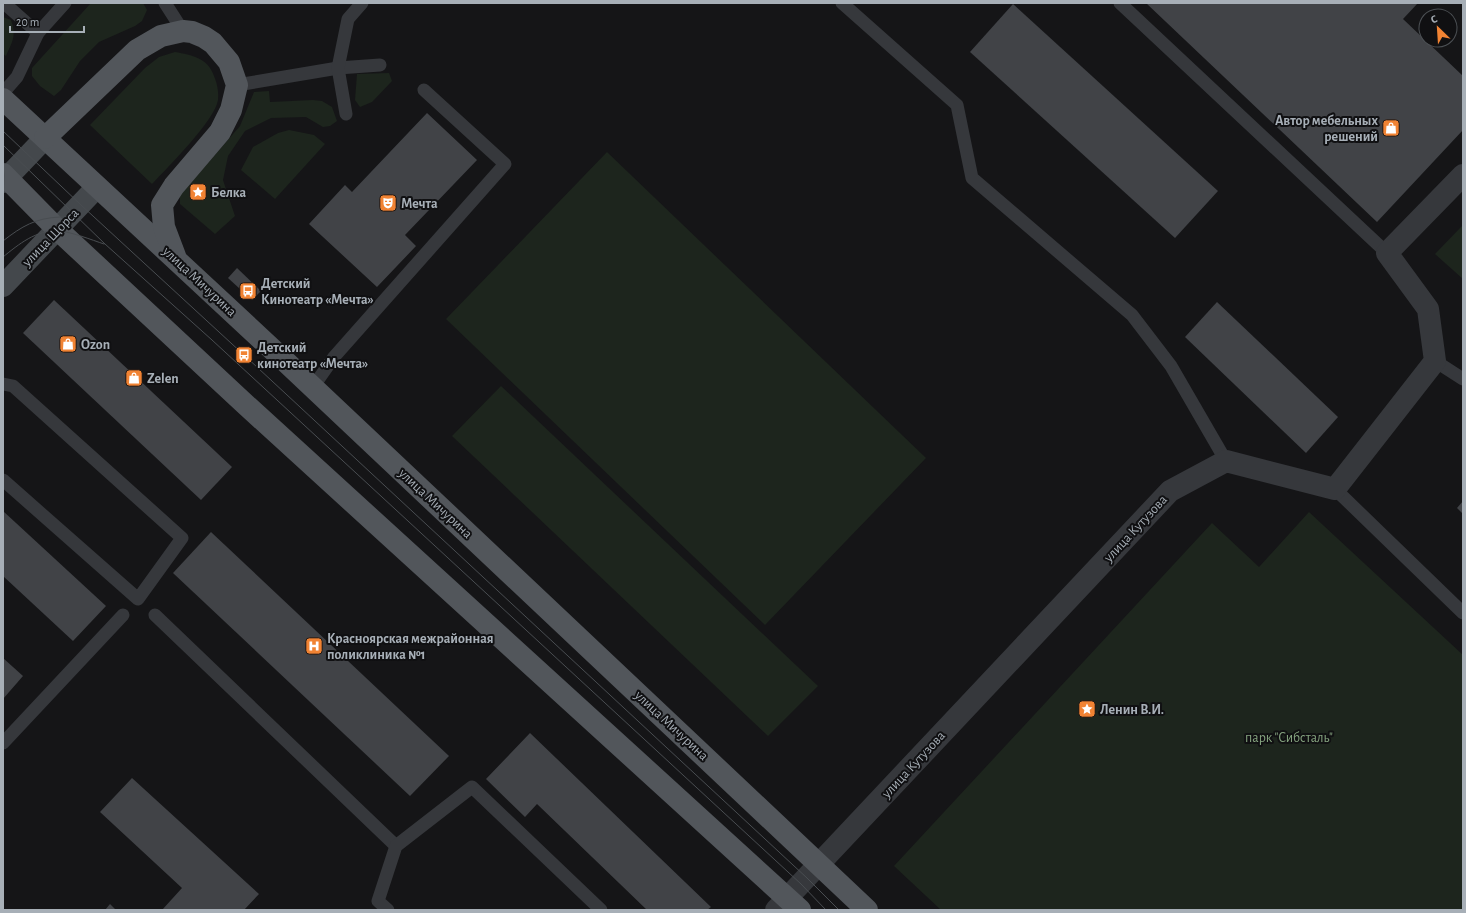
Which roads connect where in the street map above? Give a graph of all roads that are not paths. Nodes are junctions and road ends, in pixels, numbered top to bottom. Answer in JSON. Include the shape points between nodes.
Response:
{"nodes":[{"id":1,"x":4,"y":3,"type":"edge"},
{"id":2,"x":65,"y":3,"type":"edge"},
{"id":3,"x":166,"y":3,"type":"edge"},
{"id":4,"x":362,"y":3,"type":"edge"},
{"id":5,"x":842,"y":3,"type":"edge"},
{"id":6,"x":1120,"y":3,"type":"edge"},
{"id":7,"x":183,"y":31,"type":"junction"},
{"id":8,"x":38,"y":33,"type":"junction"},
{"id":9,"x":380,"y":64,"type":"dead end"},
{"id":10,"x":338,"y":68,"type":"junction"},
{"id":11,"x":237,"y":85,"type":"junction"},
{"id":12,"x":424,"y":90,"type":"dead end"},
{"id":13,"x":3,"y":93,"type":"edge"},
{"id":14,"x":3,"y":99,"type":"edge"},
{"id":15,"x":346,"y":114,"type":"dead end"},
{"id":16,"x":45,"y":138,"type":"junction"},
{"id":17,"x":1463,"y":175,"type":"edge"},
{"id":18,"x":4,"y":178,"type":"edge"},
{"id":19,"x":97,"y":187,"type":"junction"},
{"id":20,"x":57,"y":229,"type":"junction"},
{"id":21,"x":1387,"y":253,"type":"junction"},
{"id":22,"x":176,"y":258,"type":"junction"},
{"id":23,"x":3,"y":286,"type":"edge"},
{"id":24,"x":1435,"y":361,"type":"junction"},
{"id":25,"x":1463,"y":379,"type":"edge"},
{"id":26,"x":3,"y":384,"type":"edge"},
{"id":27,"x":313,"y":387,"type":"junction"},
{"id":28,"x":1226,"y":461,"type":"junction"},
{"id":29,"x":3,"y":480,"type":"edge"},
{"id":30,"x":1335,"y":489,"type":"junction"},
{"id":31,"x":1463,"y":613,"type":"edge"},
{"id":32,"x":123,"y":615,"type":"dead end"},
{"id":33,"x":155,"y":615,"type":"dead end"},
{"id":34,"x":3,"y":742,"type":"edge"},
{"id":35,"x":396,"y":846,"type":"junction"},
{"id":36,"x":819,"y":864,"type":"junction"},
{"id":37,"x":788,"y":906,"type":"edge"},
{"id":38,"x":388,"y":910,"type":"edge"},
{"id":39,"x":601,"y":910,"type":"edge"},
{"id":40,"x":867,"y":910,"type":"edge"}],
"edges":[{"from":1,"to":8,"type":"lane"},
{"from":2,"to":8,"type":"lane"},
{"from":3,"to":7,"type":"lane"},
{"from":4,"to":10,"type":"lane","via":[[348,20]]},
{"from":5,"to":28,"type":"lane","via":[[957,105],[972,178],[1132,315],[1171,366]]},
{"from":6,"to":21,"type":"lane"},
{"from":7,"to":11,"type":"main road","via":[[204,37],[213,44],[229,62]]},
{"from":7,"to":16,"type":"main road","via":[[161,36],[137,50]]},
{"from":8,"to":13,"type":"lane","via":[[17,77]]},
{"from":9,"to":10,"type":"lane"},
{"from":10,"to":11,"type":"lane"},
{"from":10,"to":15,"type":"lane"},
{"from":11,"to":22,"type":"main road","via":[[231,110],[220,132],[174,186],[162,205],[164,227]]},
{"from":12,"to":27,"type":"lane","via":[[505,164],[334,356]]},
{"from":14,"to":16,"type":"main road","name":"улица Мичурина"},
{"from":16,"to":18,"type":"main road"},
{"from":16,"to":19,"type":"main road","name":"улица Мичурина"},
{"from":17,"to":21,"type":"street"},
{"from":18,"to":20,"type":"main road"},
{"from":19,"to":20,"type":"main road","name":"улица Щорса"},
{"from":19,"to":22,"type":"main road","name":"улица Мичурина"},
{"from":20,"to":23,"type":"main road","name":"улица Щорса"},
{"from":20,"to":37,"type":"main road"},
{"from":21,"to":24,"type":"street","via":[[1428,309]]},
{"from":22,"to":27,"type":"main road","name":"улица Мичурина"},
{"from":24,"to":25,"type":"lane"},
{"from":24,"to":30,"type":"street"},
{"from":26,"to":29,"type":"lane","via":[[13,386],[182,538],[138,599]]},
{"from":27,"to":36,"type":"main road","name":"улица Мичурина"},
{"from":28,"to":30,"type":"street"},
{"from":28,"to":36,"type":"street","name":"улица Кутузова","via":[[1170,491]]},
{"from":30,"to":31,"type":"lane"},
{"from":32,"to":34,"type":"lane"},
{"from":33,"to":35,"type":"lane"},
{"from":35,"to":38,"type":"lane","via":[[378,901]]},
{"from":35,"to":39,"type":"lane","via":[[472,787]]},
{"from":36,"to":37,"type":"street","name":"улица Кутузова"},
{"from":36,"to":40,"type":"main road","name":"улица Мичурина"}]}
